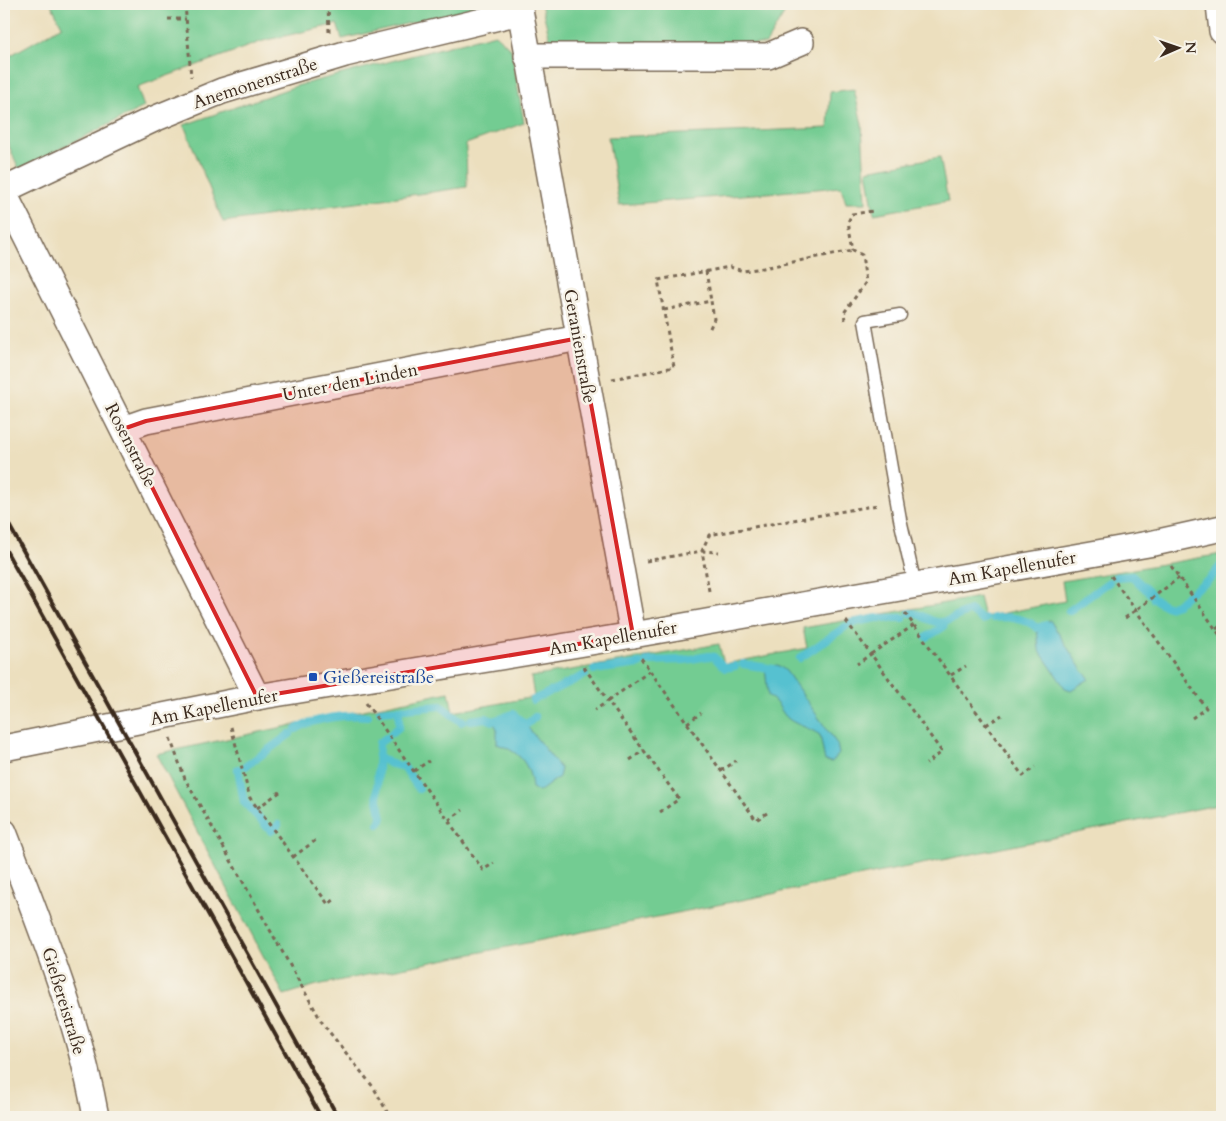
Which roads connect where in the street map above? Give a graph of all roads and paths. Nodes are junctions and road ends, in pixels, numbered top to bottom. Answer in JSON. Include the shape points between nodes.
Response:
{"nodes":[{"id":1,"x":185,"y":4,"type":"edge"},
{"id":2,"x":1219,"y":4,"type":"edge"},
{"id":3,"x":519,"y":8,"type":"edge"},
{"id":4,"x":186,"y":19,"type":"junction"},
{"id":5,"x":168,"y":20,"type":"dead end"},
{"id":6,"x":1222,"y":31,"type":"edge"},
{"id":7,"x":801,"y":42,"type":"dead end"},
{"id":8,"x":528,"y":56,"type":"junction"},
{"id":9,"x":194,"y":103,"type":"junction"},
{"id":10,"x":4,"y":192,"type":"edge"},
{"id":11,"x":874,"y":211,"type":"dead end"},
{"id":12,"x":853,"y":250,"type":"junction"},
{"id":13,"x":706,"y":271,"type":"junction"},
{"id":14,"x":711,"y":301,"type":"junction"},
{"id":15,"x":664,"y":310,"type":"junction"},
{"id":16,"x":900,"y":315,"type":"dead end"},
{"id":17,"x":865,"y":321,"type":"junction"},
{"id":18,"x":709,"y":330,"type":"dead end"},
{"id":19,"x":579,"y":338,"type":"junction"},
{"id":20,"x":587,"y":383,"type":"junction"},
{"id":21,"x":123,"y":429,"type":"junction"},
{"id":22,"x":897,"y":502,"type":"junction"},
{"id":23,"x":1222,"y":528,"type":"edge"},
{"id":24,"x":1154,"y":543,"type":"junction"},
{"id":25,"x":702,"y":551,"type":"junction"},
{"id":26,"x":719,"y":552,"type":"dead end"},
{"id":27,"x":1094,"y":553,"type":"junction"},
{"id":28,"x":620,"y":566,"type":"junction"},
{"id":29,"x":1179,"y":578,"type":"junction"},
{"id":30,"x":915,"y":586,"type":"junction"},
{"id":31,"x":889,"y":590,"type":"junction"},
{"id":32,"x":709,"y":591,"type":"dead end"},
{"id":33,"x":831,"y":600,"type":"junction"},
{"id":34,"x":1136,"y":610,"type":"junction"},
{"id":35,"x":1125,"y":618,"type":"dead end"},
{"id":36,"x":1222,"y":624,"type":"edge"},
{"id":37,"x":914,"y":625,"type":"junction"},
{"id":38,"x":1216,"y":629,"type":"junction"},
{"id":39,"x":630,"y":636,"type":"junction"},
{"id":40,"x":1222,"y":638,"type":"edge"},
{"id":41,"x":570,"y":646,"type":"junction"},
{"id":42,"x":870,"y":654,"type":"junction"},
{"id":43,"x":858,"y":664,"type":"dead end"},
{"id":44,"x":966,"y":666,"type":"dead end"},
{"id":45,"x":650,"y":671,"type":"junction"},
{"id":46,"x":951,"y":675,"type":"junction"},
{"id":47,"x":351,"y":682,"type":"junction"},
{"id":48,"x":257,"y":698,"type":"junction"},
{"id":49,"x":608,"y":701,"type":"junction"},
{"id":50,"x":225,"y":704,"type":"junction"},
{"id":51,"x":595,"y":710,"type":"dead end"},
{"id":52,"x":701,"y":713,"type":"dead end"},
{"id":53,"x":1002,"y":715,"type":"dead end"},
{"id":54,"x":162,"y":716,"type":"junction"},
{"id":55,"x":1192,"y":718,"type":"dead end"},
{"id":56,"x":687,"y":723,"type":"junction"},
{"id":57,"x":986,"y":725,"type":"junction"},
{"id":58,"x":4,"y":748,"type":"edge"},
{"id":59,"x":644,"y":750,"type":"junction"},
{"id":60,"x":630,"y":760,"type":"dead end"},
{"id":61,"x":428,"y":761,"type":"dead end"},
{"id":62,"x":736,"y":761,"type":"dead end"},
{"id":63,"x":926,"y":764,"type":"dead end"},
{"id":64,"x":1035,"y":767,"type":"dead end"},
{"id":65,"x":414,"y":771,"type":"junction"},
{"id":66,"x":722,"y":771,"type":"junction"},
{"id":67,"x":280,"y":792,"type":"dead end"},
{"id":68,"x":257,"y":808,"type":"junction"},
{"id":69,"x":463,"y":810,"type":"dead end"},
{"id":70,"x":660,"y":812,"type":"dead end"},
{"id":71,"x":767,"y":812,"type":"dead end"},
{"id":72,"x":448,"y":820,"type":"junction"},
{"id":73,"x":4,"y":832,"type":"edge"},
{"id":74,"x":316,"y":840,"type":"dead end"},
{"id":75,"x":293,"y":857,"type":"junction"},
{"id":76,"x":494,"y":863,"type":"dead end"},
{"id":77,"x":337,"y":898,"type":"dead end"},
{"id":78,"x":96,"y":1117,"type":"edge"},
{"id":79,"x":390,"y":1117,"type":"edge"}],
"edges":[{"from":1,"to":4,"type":"path"},
{"from":2,"to":6,"type":"street"},
{"from":3,"to":8,"type":"street","name":"Geranienstraße"},
{"from":3,"to":9,"type":"street","name":"Anemonenstraße","via":[[345,54],[222,91]]},
{"from":4,"to":5,"type":"path"},
{"from":4,"to":9,"type":"path"},
{"from":7,"to":8,"type":"street","via":[[768,56]]},
{"from":8,"to":19,"type":"street","name":"Geranienstraße"},
{"from":9,"to":10,"type":"street","name":"Anemonenstraße"},
{"from":10,"to":21,"type":"street","name":"Rosenstraße"},
{"from":11,"to":12,"type":"path","via":[[852,214],[848,222]]},
{"from":12,"to":13,"type":"path","via":[[743,271],[730,267]]},
{"from":12,"to":17,"type":"path","via":[[862,256],[866,282],[844,313],[845,324]]},
{"from":13,"to":14,"type":"path"},
{"from":13,"to":15,"type":"path","via":[[658,280]]},
{"from":14,"to":15,"type":"path"},
{"from":14,"to":18,"type":"path","via":[[714,319]]},
{"from":15,"to":20,"type":"path","via":[[674,367]]},
{"from":16,"to":17,"type":"lane"},
{"from":17,"to":22,"type":"lane"},
{"from":19,"to":20,"type":"street","name":"Geranienstraße"},
{"from":19,"to":21,"type":"street","name":"Unter den Linden","via":[[146,421]]},
{"from":20,"to":28,"type":"street","name":"Geranienstraße"},
{"from":21,"to":48,"type":"street","name":"Rosenstraße"},
{"from":22,"to":25,"type":"path","via":[[709,535]]},
{"from":22,"to":30,"type":"lane"},
{"from":23,"to":24,"type":"street","name":"Am Kapellenufer"},
{"from":24,"to":27,"type":"street","name":"Am Kapellenufer"},
{"from":24,"to":29,"type":"path"},
{"from":25,"to":26,"type":"path"},
{"from":25,"to":28,"type":"path"},
{"from":25,"to":32,"type":"path"},
{"from":27,"to":30,"type":"street","name":"Am Kapellenufer"},
{"from":27,"to":34,"type":"path"},
{"from":28,"to":39,"type":"street","name":"Geranienstraße"},
{"from":29,"to":34,"type":"path"},
{"from":29,"to":38,"type":"path"},
{"from":30,"to":31,"type":"street","name":"Am Kapellenufer"},
{"from":31,"to":33,"type":"street","name":"Am Kapellenufer"},
{"from":31,"to":37,"type":"path"},
{"from":33,"to":39,"type":"street","name":"Am Kapellenufer"},
{"from":33,"to":42,"type":"path"},
{"from":34,"to":35,"type":"path"},
{"from":34,"to":55,"type":"path","via":[[1206,708]]},
{"from":36,"to":38,"type":"path"},
{"from":37,"to":42,"type":"path"},
{"from":37,"to":46,"type":"path"},
{"from":38,"to":40,"type":"path"},
{"from":39,"to":41,"type":"street","name":"Am Kapellenufer"},
{"from":39,"to":45,"type":"path"},
{"from":41,"to":47,"type":"street","name":"Am Kapellenufer"},
{"from":41,"to":49,"type":"path"},
{"from":42,"to":43,"type":"path"},
{"from":42,"to":63,"type":"path","via":[[942,752]]},
{"from":44,"to":46,"type":"path"},
{"from":45,"to":49,"type":"path"},
{"from":45,"to":56,"type":"path"},
{"from":46,"to":57,"type":"path"},
{"from":47,"to":48,"type":"street","name":"Am Kapellenufer"},
{"from":47,"to":65,"type":"path"},
{"from":48,"to":50,"type":"street","name":"Am Kapellenufer"},
{"from":49,"to":51,"type":"path"},
{"from":49,"to":59,"type":"path"},
{"from":50,"to":54,"type":"street","name":"Am Kapellenufer"},
{"from":50,"to":68,"type":"path","via":[[250,798]]},
{"from":52,"to":56,"type":"path"},
{"from":53,"to":57,"type":"path"},
{"from":54,"to":58,"type":"street","name":"Am Kapellenufer"},
{"from":54,"to":79,"type":"path","via":[[185,779],[322,1024],[374,1088]]},
{"from":56,"to":66,"type":"path"},
{"from":57,"to":64,"type":"path","via":[[1023,776]]},
{"from":59,"to":60,"type":"path"},
{"from":59,"to":70,"type":"path","via":[[679,799]]},
{"from":61,"to":65,"type":"path"},
{"from":62,"to":66,"type":"path"},
{"from":65,"to":72,"type":"path"},
{"from":66,"to":71,"type":"path","via":[[756,820]]},
{"from":67,"to":68,"type":"path"},
{"from":68,"to":75,"type":"path"},
{"from":69,"to":72,"type":"path"},
{"from":72,"to":76,"type":"path","via":[[483,870]]},
{"from":73,"to":78,"type":"street","name":"Gießereistraße","via":[[50,950],[91,1089]]},
{"from":74,"to":75,"type":"path"},
{"from":75,"to":77,"type":"path","via":[[328,904]]}]}
